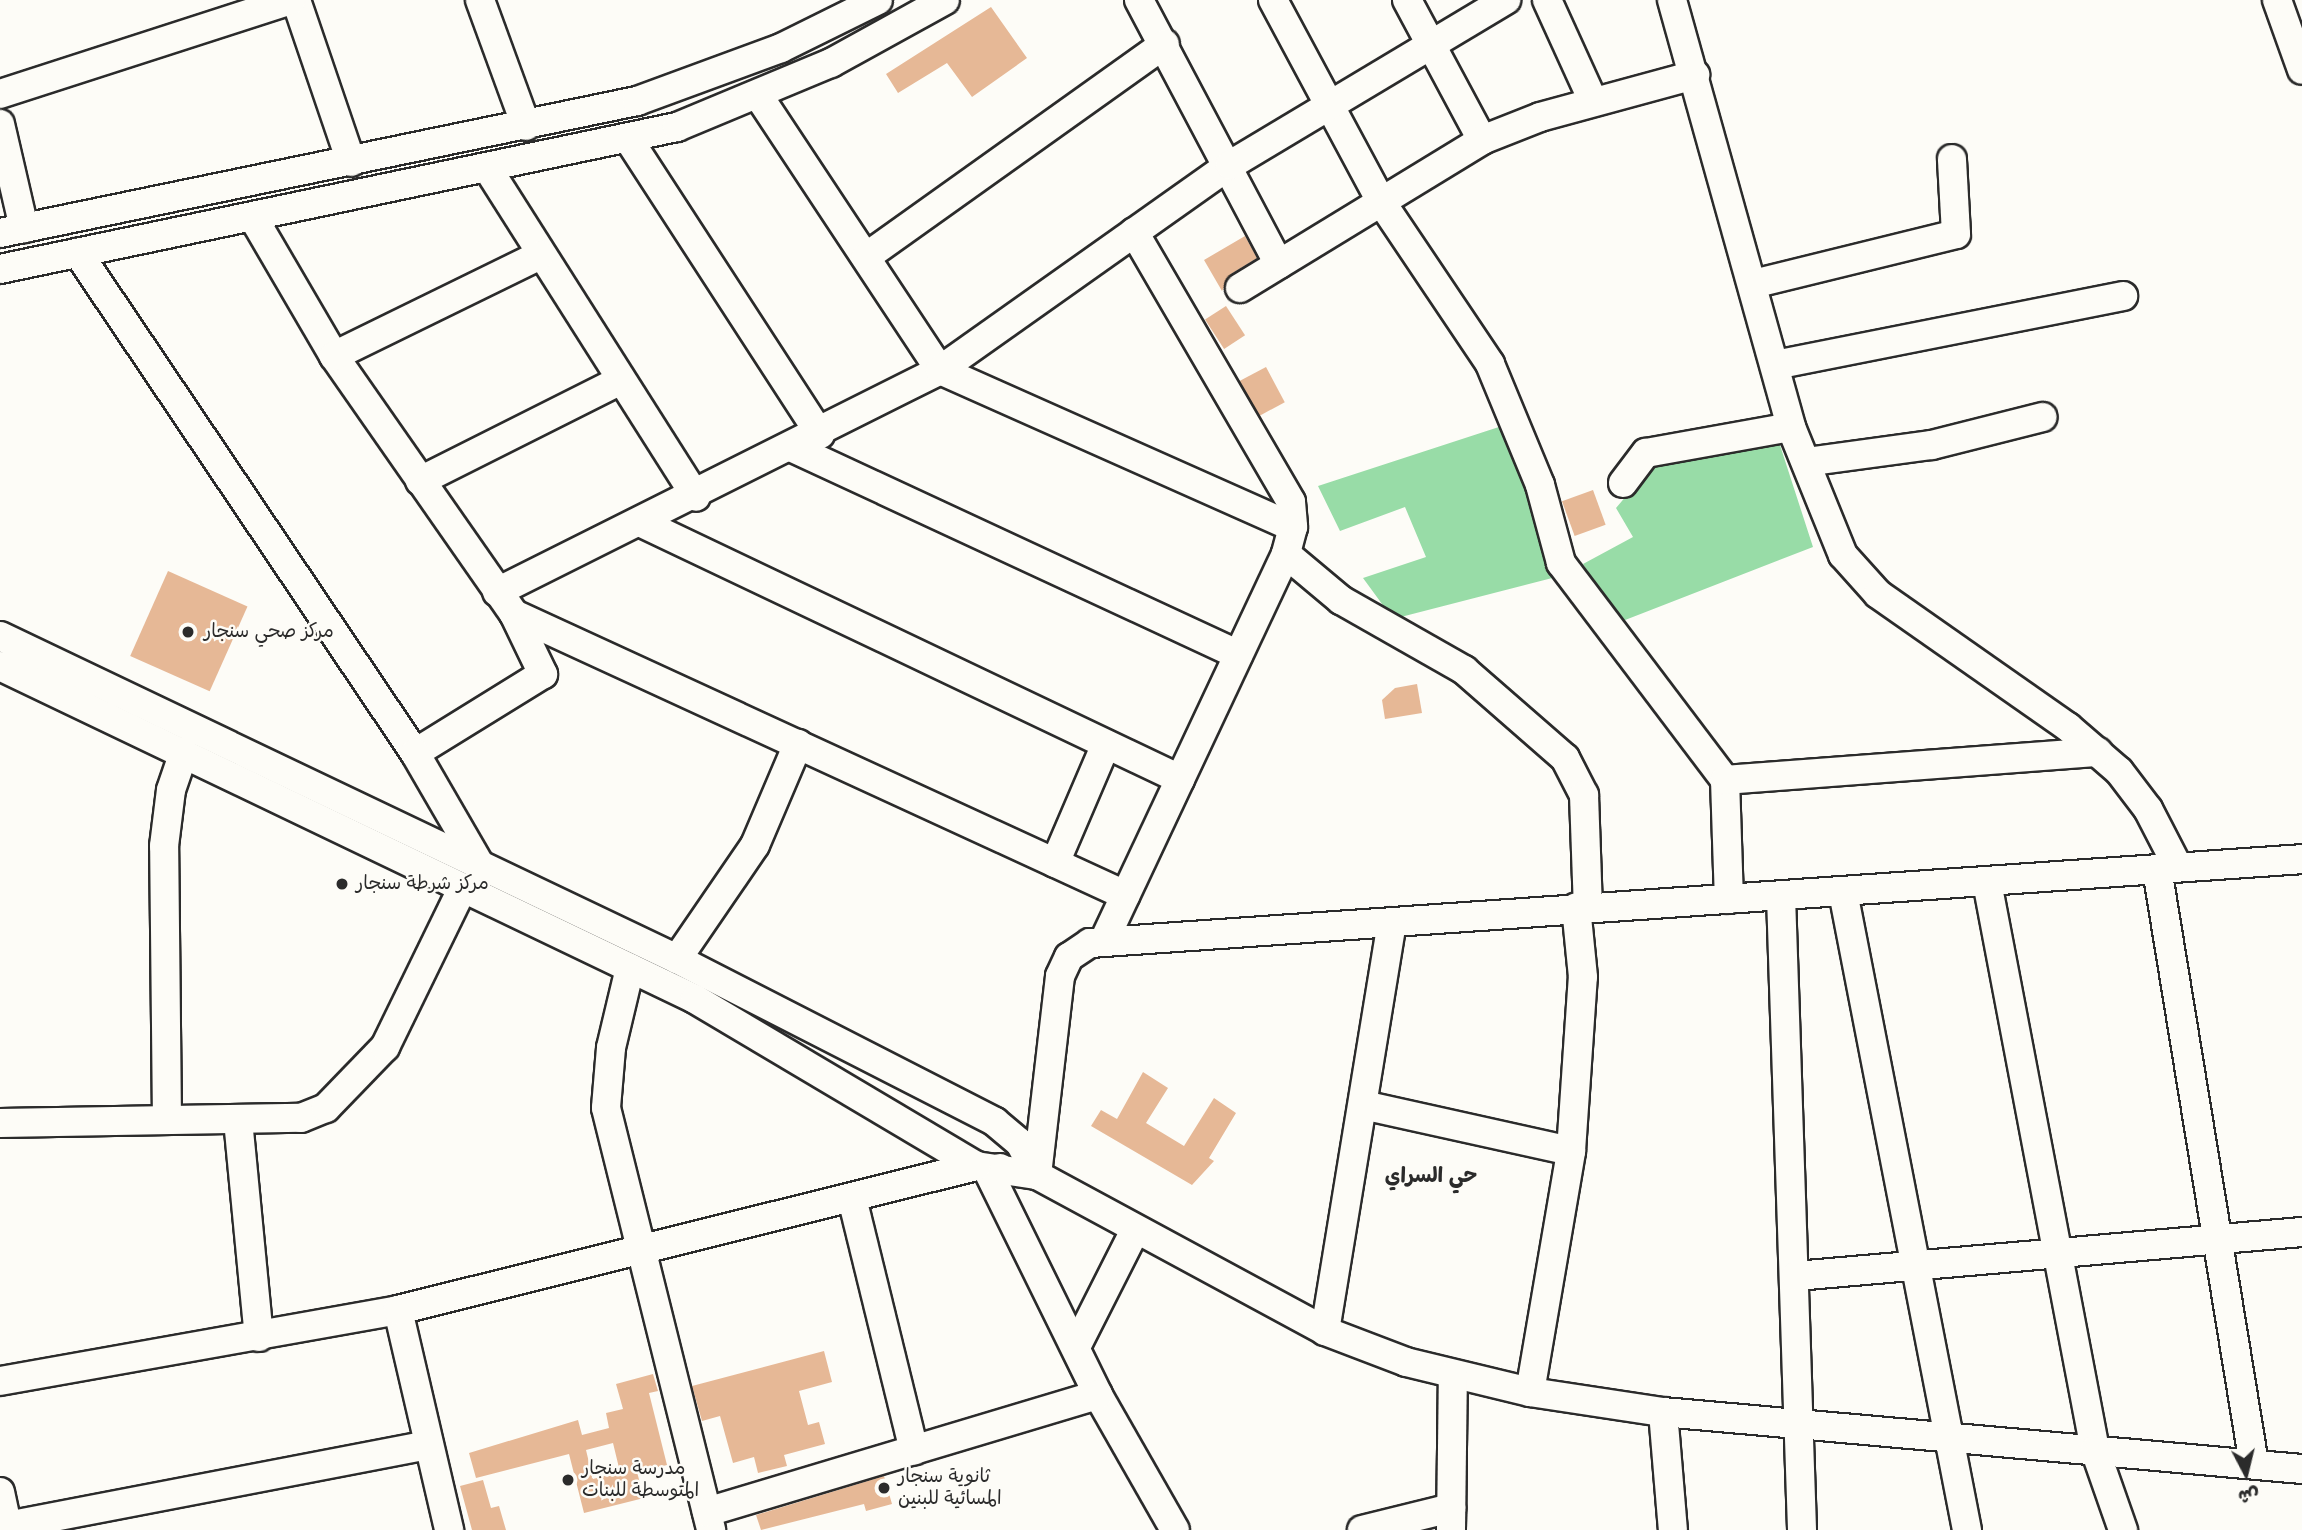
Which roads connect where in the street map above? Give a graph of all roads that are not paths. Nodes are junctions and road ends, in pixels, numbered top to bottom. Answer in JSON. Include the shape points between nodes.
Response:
{"nodes":[{"id":1,"x":294,"y":0,"type":"edge"},
{"id":2,"x":480,"y":0,"type":"edge"},
{"id":3,"x":877,"y":0,"type":"edge"},
{"id":4,"x":944,"y":0,"type":"edge"},
{"id":5,"x":1139,"y":0,"type":"edge"},
{"id":6,"x":1273,"y":0,"type":"edge"},
{"id":7,"x":1407,"y":0,"type":"edge"},
{"id":8,"x":1506,"y":0,"type":"edge"},
{"id":9,"x":1547,"y":0,"type":"edge"},
{"id":10,"x":1672,"y":0,"type":"edge"},
{"id":11,"x":2277,"y":0,"type":"edge"},
{"id":12,"x":1430,"y":43,"type":"junction"},
{"id":13,"x":1165,"y":44,"type":"junction"},
{"id":14,"x":2302,"y":70,"type":"edge"},
{"id":15,"x":1695,"y":75,"type":"junction"},
{"id":16,"x":0,"y":94,"type":"edge"},
{"id":17,"x":758,"y":94,"type":"junction"},
{"id":18,"x":1593,"y":101,"type":"junction"},
{"id":19,"x":1328,"y":104,"type":"junction"},
{"id":20,"x":0,"y":124,"type":"edge"},
{"id":21,"x":526,"y":125,"type":"junction"},
{"id":22,"x":1482,"y":139,"type":"junction"},
{"id":23,"x":629,"y":140,"type":"junction"},
{"id":24,"x":1952,"y":159,"type":"dead end"},
{"id":25,"x":351,"y":162,"type":"junction"},
{"id":26,"x":1230,"y":165,"type":"junction"},
{"id":27,"x":488,"y":169,"type":"junction"},
{"id":28,"x":1382,"y":203,"type":"junction"},
{"id":29,"x":254,"y":219,"type":"junction"},
{"id":30,"x":12,"y":231,"type":"edge"},
{"id":31,"x":1134,"y":232,"type":"junction"},
{"id":32,"x":78,"y":253,"type":"junction"},
{"id":33,"x":540,"y":255,"type":"junction"},
{"id":34,"x":866,"y":257,"type":"junction"},
{"id":35,"x":1279,"y":264,"type":"junction"},
{"id":36,"x":0,"y":269,"type":"edge"},
{"id":37,"x":1753,"y":284,"type":"junction"},
{"id":38,"x":1240,"y":288,"type":"dead end"},
{"id":39,"x":2123,"y":296,"type":"dead end"},
{"id":40,"x":334,"y":356,"type":"junction"},
{"id":41,"x":1775,"y":365,"type":"junction"},
{"id":42,"x":940,"y":370,"type":"junction"},
{"id":43,"x":621,"y":380,"type":"junction"},
{"id":44,"x":2043,"y":417,"type":"dead end"},
{"id":45,"x":1791,"y":427,"type":"junction"},
{"id":46,"x":820,"y":434,"type":"junction"},
{"id":47,"x":793,"y":448,"type":"junction"},
{"id":48,"x":1805,"y":462,"type":"junction"},
{"id":49,"x":420,"y":481,"type":"junction"},
{"id":50,"x":1623,"y":483,"type":"dead end"},
{"id":51,"x":696,"y":497,"type":"junction"},
{"id":52,"x":642,"y":523,"type":"junction"},
{"id":53,"x":1289,"y":541,"type":"junction"},
{"id":54,"x":497,"y":592,"type":"junction"},
{"id":55,"x":514,"y":614,"type":"junction"},
{"id":56,"x":0,"y":636,"type":"edge"},
{"id":57,"x":1238,"y":655,"type":"junction"},
{"id":58,"x":0,"y":666,"type":"edge"},
{"id":59,"x":797,"y":744,"type":"junction"},
{"id":60,"x":1106,"y":744,"type":"junction"},
{"id":61,"x":184,"y":752,"type":"junction"},
{"id":62,"x":2098,"y":752,"type":"junction"},
{"id":63,"x":415,"y":753,"type":"junction"},
{"id":64,"x":1180,"y":779,"type":"junction"},
{"id":65,"x":1725,"y":780,"type":"junction"},
{"id":66,"x":2302,"y":859,"type":"edge"},
{"id":67,"x":1055,"y":863,"type":"junction"},
{"id":68,"x":481,"y":867,"type":"junction"},
{"id":69,"x":2167,"y":868,"type":"junction"},
{"id":70,"x":1987,"y":882,"type":"junction"},
{"id":71,"x":461,"y":891,"type":"junction"},
{"id":72,"x":1843,"y":892,"type":"junction"},
{"id":73,"x":1125,"y":895,"type":"junction"},
{"id":74,"x":1781,"y":897,"type":"junction"},
{"id":75,"x":1729,"y":899,"type":"junction"},
{"id":76,"x":1582,"y":907,"type":"junction"},
{"id":77,"x":1392,"y":922,"type":"junction"},
{"id":78,"x":1104,"y":941,"type":"junction"},
{"id":79,"x":677,"y":959,"type":"junction"},
{"id":80,"x":630,"y":968,"type":"junction"},
{"id":81,"x":1363,"y":1105,"type":"junction"},
{"id":82,"x":167,"y":1120,"type":"junction"},
{"id":83,"x":238,"y":1120,"type":"junction"},
{"id":84,"x":0,"y":1123,"type":"edge"},
{"id":85,"x":1007,"y":1131,"type":"junction"},
{"id":86,"x":1571,"y":1151,"type":"junction"},
{"id":87,"x":982,"y":1169,"type":"junction"},
{"id":88,"x":1037,"y":1175,"type":"junction"},
{"id":89,"x":852,"y":1198,"type":"junction"},
{"id":90,"x":1135,"y":1230,"type":"junction"},
{"id":91,"x":2302,"y":1232,"type":"edge"},
{"id":92,"x":2215,"y":1235,"type":"junction"},
{"id":93,"x":2059,"y":1250,"type":"junction"},
{"id":94,"x":639,"y":1253,"type":"junction"},
{"id":95,"x":1914,"y":1265,"type":"junction"},
{"id":96,"x":1796,"y":1276,"type":"junction"},
{"id":97,"x":398,"y":1310,"type":"junction"},
{"id":98,"x":1325,"y":1331,"type":"junction"},
{"id":99,"x":259,"y":1337,"type":"junction"},
{"id":100,"x":1076,"y":1347,"type":"junction"},
{"id":101,"x":1453,"y":1375,"type":"junction"},
{"id":102,"x":0,"y":1381,"type":"edge"},
{"id":103,"x":1530,"y":1392,"type":"junction"},
{"id":104,"x":1098,"y":1395,"type":"junction"},
{"id":105,"x":1663,"y":1412,"type":"junction"},
{"id":106,"x":1798,"y":1424,"type":"junction"},
{"id":107,"x":1944,"y":1435,"type":"junction"},
{"id":108,"x":428,"y":1445,"type":"junction"},
{"id":109,"x":914,"y":1450,"type":"junction"},
{"id":110,"x":2095,"y":1450,"type":"junction"},
{"id":111,"x":2254,"y":1465,"type":"junction"},
{"id":112,"x":2302,"y":1469,"type":"edge"},
{"id":113,"x":0,"y":1492,"type":"edge"},
{"id":114,"x":1451,"y":1519,"type":"edge"},
{"id":115,"x":709,"y":1521,"type":"edge"},
{"id":116,"x":8,"y":1528,"type":"edge"},
{"id":117,"x":449,"y":1530,"type":"edge"},
{"id":118,"x":1175,"y":1530,"type":"edge"},
{"id":119,"x":1362,"y":1530,"type":"edge"},
{"id":120,"x":1672,"y":1530,"type":"edge"},
{"id":121,"x":1802,"y":1530,"type":"edge"},
{"id":122,"x":1967,"y":1530,"type":"edge"},
{"id":123,"x":2123,"y":1530,"type":"edge"}],
"edges":[{"from":1,"to":16,"type":"street"},
{"from":1,"to":25,"type":"street"},
{"from":2,"to":21,"type":"street"},
{"from":3,"to":21,"type":"street","via":[[781,47],[637,101]]},
{"from":4,"to":17,"type":"street","via":[[831,63]]},
{"from":5,"to":13,"type":"street"},
{"from":6,"to":19,"type":"street"},
{"from":7,"to":12,"type":"street"},
{"from":8,"to":12,"type":"street"},
{"from":9,"to":18,"type":"street"},
{"from":10,"to":15,"type":"street"},
{"from":11,"to":14,"type":"street"},
{"from":12,"to":19,"type":"street"},
{"from":12,"to":22,"type":"street"},
{"from":13,"to":26,"type":"street"},
{"from":13,"to":34,"type":"street"},
{"from":15,"to":18,"type":"street"},
{"from":15,"to":37,"type":"street"},
{"from":17,"to":23,"type":"street"},
{"from":17,"to":34,"type":"street"},
{"from":18,"to":22,"type":"street"},
{"from":19,"to":26,"type":"street"},
{"from":19,"to":28,"type":"street"},
{"from":20,"to":30,"type":"street"},
{"from":21,"to":25,"type":"street"},
{"from":22,"to":28,"type":"street"},
{"from":23,"to":27,"type":"street"},
{"from":23,"to":46,"type":"street"},
{"from":24,"to":37,"type":"street","via":[[1956,234]]},
{"from":25,"to":30,"type":"street"},
{"from":26,"to":31,"type":"street"},
{"from":26,"to":35,"type":"street"},
{"from":27,"to":29,"type":"street"},
{"from":27,"to":33,"type":"street"},
{"from":28,"to":35,"type":"street"},
{"from":28,"to":65,"type":"street","via":[[1490,364],[1539,485],[1561,563]]},
{"from":29,"to":32,"type":"street"},
{"from":29,"to":40,"type":"street"},
{"from":31,"to":42,"type":"street"},
{"from":31,"to":53,"type":"street","via":[[1291,502]]},
{"from":32,"to":36,"type":"street"},
{"from":32,"to":63,"type":"street"},
{"from":33,"to":40,"type":"street"},
{"from":33,"to":43,"type":"street"},
{"from":34,"to":42,"type":"street"},
{"from":35,"to":38,"type":"street"},
{"from":37,"to":41,"type":"street"},
{"from":39,"to":41,"type":"street"},
{"from":40,"to":49,"type":"street"},
{"from":41,"to":45,"type":"street"},
{"from":42,"to":46,"type":"street"},
{"from":42,"to":53,"type":"street"},
{"from":43,"to":49,"type":"street"},
{"from":43,"to":51,"type":"street"},
{"from":44,"to":48,"type":"street","via":[[1932,445]]},
{"from":45,"to":48,"type":"street"},
{"from":45,"to":50,"type":"street","via":[[1646,453]]},
{"from":46,"to":47,"type":"street"},
{"from":47,"to":51,"type":"street"},
{"from":47,"to":57,"type":"street"},
{"from":48,"to":62,"type":"street","via":[[1832,535],[1863,581]]},
{"from":49,"to":54,"type":"street"},
{"from":51,"to":52,"type":"street"},
{"from":52,"to":54,"type":"street"},
{"from":52,"to":60,"type":"street"},
{"from":53,"to":57,"type":"street"},
{"from":53,"to":76,"type":"street","via":[[1341,600],[1464,670],[1570,764],[1584,795]]},
{"from":54,"to":55,"type":"street"},
{"from":55,"to":59,"type":"street"},
{"from":55,"to":63,"type":"street","via":[[544,674]]},
{"from":56,"to":68,"type":"street"},
{"from":57,"to":64,"type":"street"},
{"from":58,"to":61,"type":"street"},
{"from":59,"to":67,"type":"street"},
{"from":59,"to":79,"type":"street","via":[[755,845]]},
{"from":60,"to":64,"type":"street"},
{"from":60,"to":67,"type":"street"},
{"from":61,"to":71,"type":"street"},
{"from":61,"to":82,"type":"street","via":[[167,807],[164,846]]},
{"from":62,"to":65,"type":"street"},
{"from":62,"to":69,"type":"street","via":[[2148,809]]},
{"from":63,"to":68,"type":"street"},
{"from":64,"to":73,"type":"street"},
{"from":65,"to":75,"type":"street"},
{"from":66,"to":69,"type":"street"},
{"from":67,"to":73,"type":"street"},
{"from":68,"to":79,"type":"street"},
{"from":69,"to":70,"type":"street"},
{"from":69,"to":92,"type":"street"},
{"from":70,"to":72,"type":"street"},
{"from":70,"to":93,"type":"street"},
{"from":71,"to":80,"type":"street"},
{"from":71,"to":83,"type":"street","via":[[385,1047],[346,1094],[301,1118]]},
{"from":72,"to":74,"type":"street"},
{"from":72,"to":95,"type":"street"},
{"from":73,"to":78,"type":"street"},
{"from":74,"to":75,"type":"street"},
{"from":74,"to":96,"type":"street"},
{"from":75,"to":76,"type":"street"},
{"from":76,"to":77,"type":"street"},
{"from":76,"to":86,"type":"street","via":[[1583,977]]},
{"from":77,"to":78,"type":"street"},
{"from":77,"to":81,"type":"street"},
{"from":78,"to":88,"type":"street","via":[[1075,951],[1060,976]]},
{"from":79,"to":85,"type":"street"},
{"from":80,"to":87,"type":"street","via":[[695,999]]},
{"from":80,"to":94,"type":"street","via":[[611,1048],[606,1108]]},
{"from":81,"to":86,"type":"street"},
{"from":81,"to":98,"type":"street"},
{"from":82,"to":83,"type":"street"},
{"from":82,"to":84,"type":"street"},
{"from":83,"to":99,"type":"street"},
{"from":85,"to":87,"type":"street","via":[[1011,1157]]},
{"from":85,"to":88,"type":"street"},
{"from":86,"to":103,"type":"street"},
{"from":87,"to":88,"type":"street"},
{"from":87,"to":89,"type":"street"},
{"from":87,"to":100,"type":"street"},
{"from":88,"to":90,"type":"street"},
{"from":89,"to":94,"type":"street"},
{"from":89,"to":109,"type":"street"},
{"from":90,"to":98,"type":"street"},
{"from":90,"to":100,"type":"street"},
{"from":91,"to":92,"type":"street"},
{"from":92,"to":93,"type":"street"},
{"from":92,"to":111,"type":"street"},
{"from":93,"to":95,"type":"street"},
{"from":93,"to":110,"type":"street"},
{"from":94,"to":97,"type":"street"},
{"from":94,"to":115,"type":"street"},
{"from":95,"to":96,"type":"street"},
{"from":95,"to":107,"type":"street"},
{"from":96,"to":106,"type":"street"},
{"from":97,"to":99,"type":"street"},
{"from":97,"to":108,"type":"street"},
{"from":98,"to":101,"type":"street"},
{"from":99,"to":102,"type":"street"},
{"from":100,"to":104,"type":"street"},
{"from":101,"to":103,"type":"street"},
{"from":101,"to":114,"type":"street"},
{"from":103,"to":105,"type":"street"},
{"from":104,"to":109,"type":"street"},
{"from":104,"to":118,"type":"street"},
{"from":105,"to":106,"type":"street"},
{"from":105,"to":120,"type":"street"},
{"from":106,"to":107,"type":"street"},
{"from":106,"to":121,"type":"street"},
{"from":107,"to":110,"type":"street"},
{"from":107,"to":122,"type":"street"},
{"from":108,"to":116,"type":"street"},
{"from":108,"to":117,"type":"street"},
{"from":109,"to":115,"type":"street"},
{"from":110,"to":111,"type":"street"},
{"from":110,"to":123,"type":"street"},
{"from":111,"to":112,"type":"street"},
{"from":113,"to":116,"type":"street"},
{"from":114,"to":119,"type":"street"}]}
